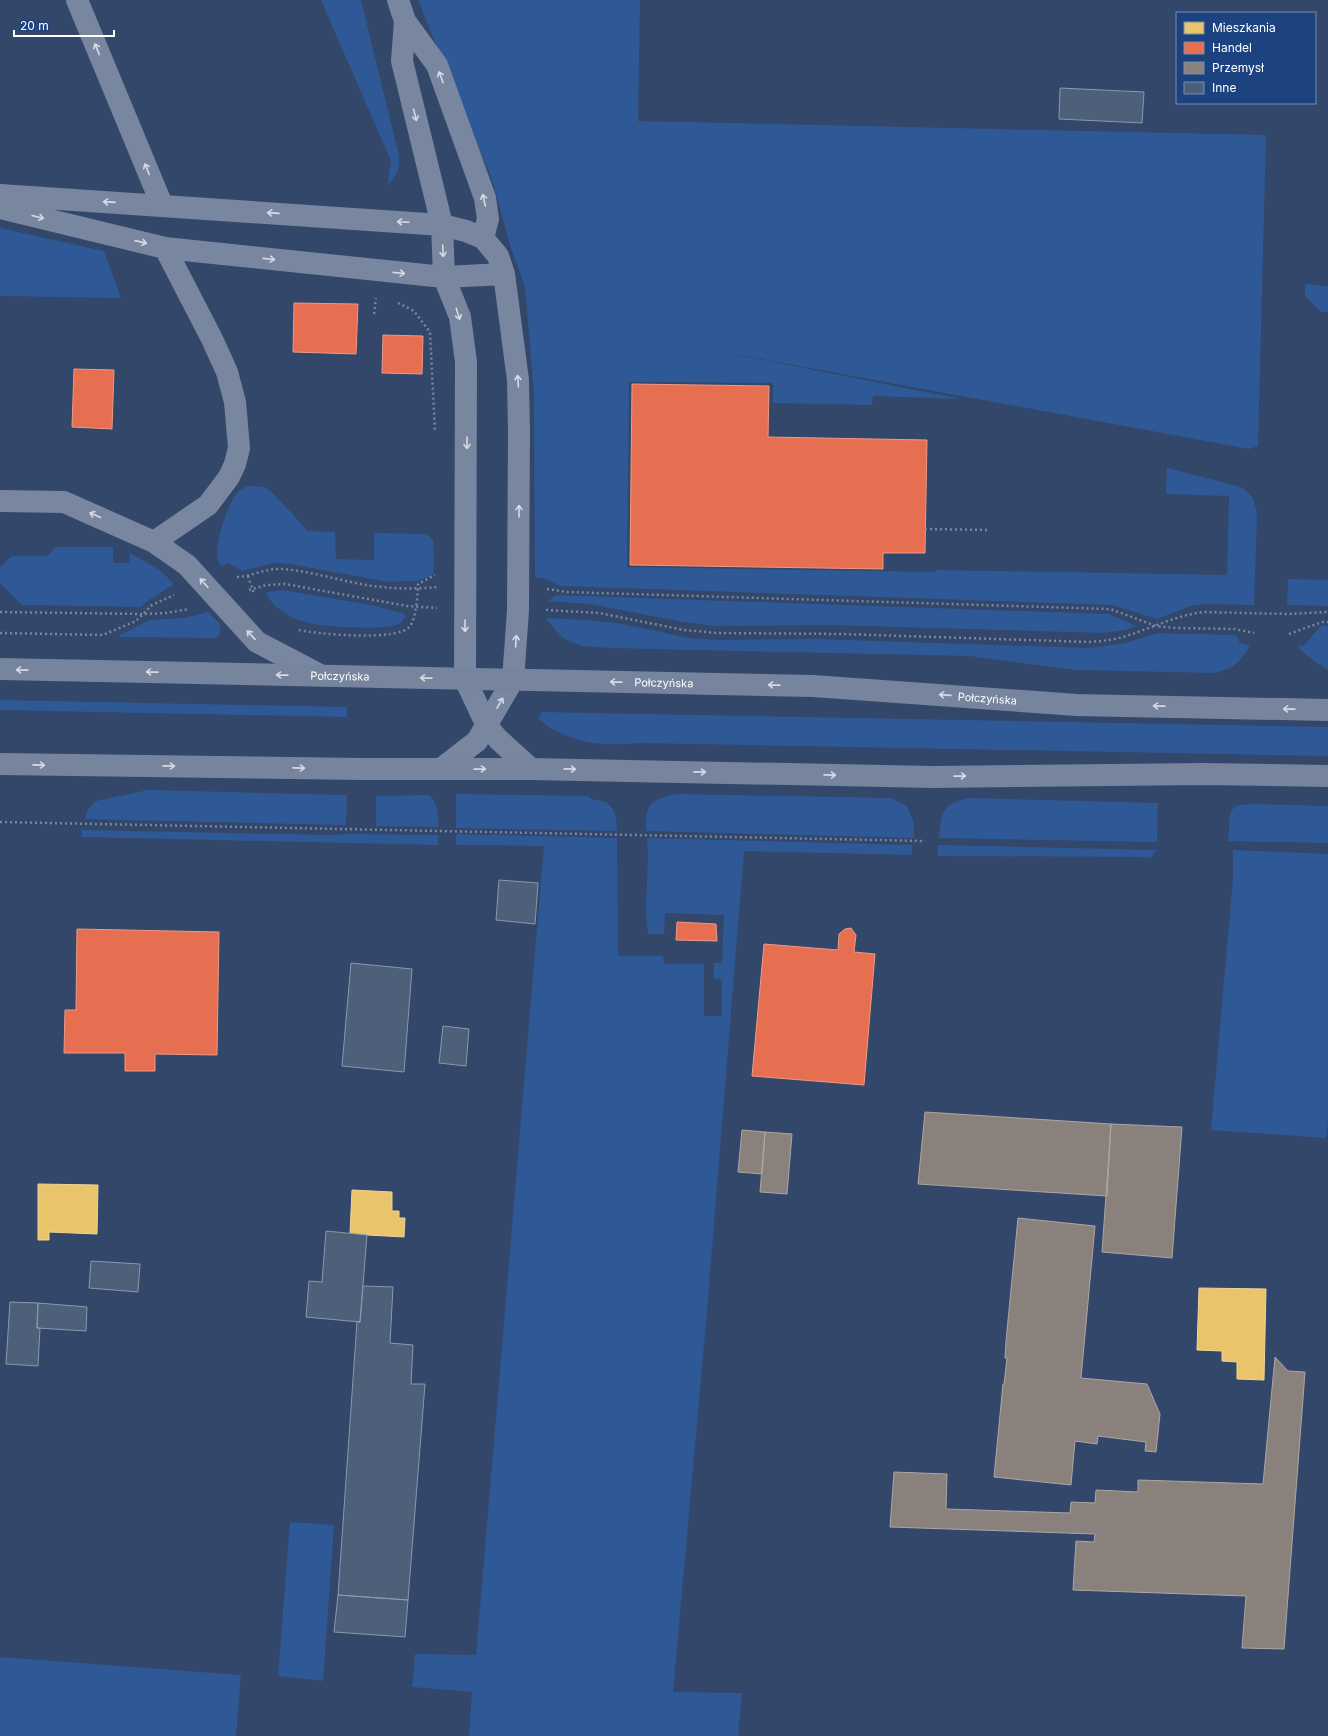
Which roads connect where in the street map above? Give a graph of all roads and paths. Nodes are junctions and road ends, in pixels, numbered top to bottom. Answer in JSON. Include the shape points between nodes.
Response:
{"nodes":[{"id":1,"x":77,"y":0,"type":"edge"},
{"id":2,"x":398,"y":0,"type":"edge"},
{"id":3,"x":405,"y":21,"type":"junction"},
{"id":4,"x":0,"y":195,"type":"edge"},
{"id":5,"x":162,"y":205,"type":"junction"},
{"id":6,"x":0,"y":208,"type":"edge"},
{"id":7,"x":442,"y":225,"type":"junction"},
{"id":8,"x":483,"y":238,"type":"junction"},
{"id":9,"x":165,"y":248,"type":"junction"},
{"id":10,"x":504,"y":274,"type":"junction"},
{"id":11,"x":444,"y":277,"type":"junction"},
{"id":12,"x":370,"y":295,"type":"dead end"},
{"id":13,"x":376,"y":296,"type":"junction"},
{"id":14,"x":382,"y":296,"type":"dead end"},
{"id":15,"x":394,"y":300,"type":"dead end"},
{"id":16,"x":374,"y":314,"type":"dead end"},
{"id":17,"x":435,"y":434,"type":"dead end"},
{"id":18,"x":0,"y":501,"type":"edge"},
{"id":19,"x":925,"y":530,"type":"dead end"},
{"id":20,"x":990,"y":530,"type":"dead end"},
{"id":21,"x":154,"y":542,"type":"junction"},
{"id":22,"x":436,"y":572,"type":"dead end"},
{"id":23,"x":248,"y":576,"type":"junction"},
{"id":24,"x":232,"y":577,"type":"dead end"},
{"id":25,"x":442,"y":587,"type":"dead end"},
{"id":26,"x":252,"y":589,"type":"junction"},
{"id":27,"x":418,"y":589,"type":"junction"},
{"id":28,"x":545,"y":589,"type":"dead end"},
{"id":29,"x":247,"y":591,"type":"dead end"},
{"id":30,"x":180,"y":592,"type":"dead end"},
{"id":31,"x":255,"y":597,"type":"dead end"},
{"id":32,"x":415,"y":607,"type":"junction"},
{"id":33,"x":436,"y":608,"type":"dead end"},
{"id":34,"x":190,"y":609,"type":"dead end"},
{"id":35,"x":541,"y":609,"type":"dead end"},
{"id":36,"x":0,"y":612,"type":"edge"},
{"id":37,"x":1328,"y":612,"type":"edge"},
{"id":38,"x":143,"y":614,"type":"junction"},
{"id":39,"x":1328,"y":622,"type":"edge"},
{"id":40,"x":1156,"y":626,"type":"junction"},
{"id":41,"x":297,"y":630,"type":"dead end"},
{"id":42,"x":0,"y":633,"type":"edge"},
{"id":43,"x":1254,"y":634,"type":"dead end"},
{"id":44,"x":1289,"y":634,"type":"dead end"},
{"id":45,"x":0,"y":669,"type":"edge"},
{"id":46,"x":320,"y":676,"type":"junction"},
{"id":47,"x":465,"y":679,"type":"junction"},
{"id":48,"x":513,"y":680,"type":"junction"},
{"id":49,"x":1328,"y":710,"type":"edge"},
{"id":50,"x":487,"y":726,"type":"junction"},
{"id":51,"x":0,"y":764,"type":"edge"},
{"id":52,"x":441,"y":769,"type":"junction"},
{"id":53,"x":531,"y":769,"type":"junction"},
{"id":54,"x":1328,"y":776,"type":"edge"},
{"id":55,"x":0,"y":822,"type":"edge"},
{"id":56,"x":925,"y":841,"type":"dead end"}],
"edges":[{"from":5,"to":1,"type":"street","one_way":true},
{"from":2,"to":3,"type":"street"},
{"from":3,"to":7,"type":"street","one_way":true,"via":[[402,61]]},
{"from":8,"to":3,"type":"street","one_way":true,"via":[[488,219],[485,198],[437,65]]},
{"from":5,"to":4,"type":"street","one_way":true},
{"from":7,"to":5,"type":"street","one_way":true},
{"from":6,"to":9,"type":"street","one_way":true},
{"from":7,"to":8,"type":"street"},
{"from":7,"to":11,"type":"street","one_way":true},
{"from":8,"to":10,"type":"street","via":[[498,256]]},
{"from":9,"to":11,"type":"street","one_way":true},
{"from":9,"to":21,"type":"street","via":[[227,372],[235,402],[239,448],[229,477],[208,505]]},
{"from":10,"to":11,"type":"street"},
{"from":48,"to":10,"type":"street","one_way":true,"via":[[518,611],[518,380]]},
{"from":11,"to":47,"type":"street","one_way":true,"via":[[460,317],[466,362]]},
{"from":12,"to":13,"type":"path"},
{"from":13,"to":14,"type":"path"},
{"from":13,"to":16,"type":"path"},
{"from":15,"to":17,"type":"path","via":[[414,311],[430,332]]},
{"from":21,"to":18,"type":"street","one_way":true,"via":[[64,502]]},
{"from":19,"to":20,"type":"path"},
{"from":46,"to":21,"type":"street","one_way":true,"via":[[257,642],[187,565]]},
{"from":22,"to":27,"type":"path","via":[[435,576],[418,584]]},
{"from":23,"to":24,"type":"path"},
{"from":23,"to":26,"type":"path"},
{"from":23,"to":27,"type":"path","via":[[266,570],[282,569],[374,586]]},
{"from":25,"to":27,"type":"path"},
{"from":26,"to":29,"type":"path"},
{"from":26,"to":31,"type":"path"},
{"from":26,"to":32,"type":"path","via":[[285,584]]},
{"from":27,"to":32,"type":"path"},
{"from":28,"to":40,"type":"path","via":[[1110,609]]},
{"from":30,"to":38,"type":"path","via":[[152,605]]},
{"from":32,"to":33,"type":"path"},
{"from":32,"to":41,"type":"path","via":[[411,625],[402,631],[364,635]]},
{"from":34,"to":38,"type":"path"},
{"from":35,"to":40,"type":"path","via":[[599,613],[684,630],[717,633],[842,634],[1089,642],[1125,637]]},
{"from":36,"to":38,"type":"path"},
{"from":37,"to":40,"type":"path","via":[[1204,612],[1192,613]]},
{"from":38,"to":42,"type":"path","via":[[136,621],[103,634]]},
{"from":39,"to":44,"type":"path"},
{"from":40,"to":43,"type":"path","via":[[1235,629]]},
{"from":46,"to":45,"type":"main road","name":"Połczyńska","one_way":true},
{"from":47,"to":46,"type":"main road","name":"Połczyńska","one_way":true},
{"from":47,"to":48,"type":"main road","name":"Połczyńska"},
{"from":47,"to":50,"type":"street"},
{"from":49,"to":48,"type":"main road","name":"Połczyńska","one_way":true,"via":[[1077,705],[813,686]]},
{"from":50,"to":48,"type":"street","one_way":true},
{"from":50,"to":52,"type":"street","via":[[476,741]]},
{"from":50,"to":53,"type":"street"},
{"from":51,"to":52,"type":"main road","one_way":true},
{"from":52,"to":53,"type":"main road","one_way":true},
{"from":53,"to":54,"type":"main road","one_way":true,"via":[[933,777],[1204,774]]},
{"from":55,"to":56,"type":"path"}]}
